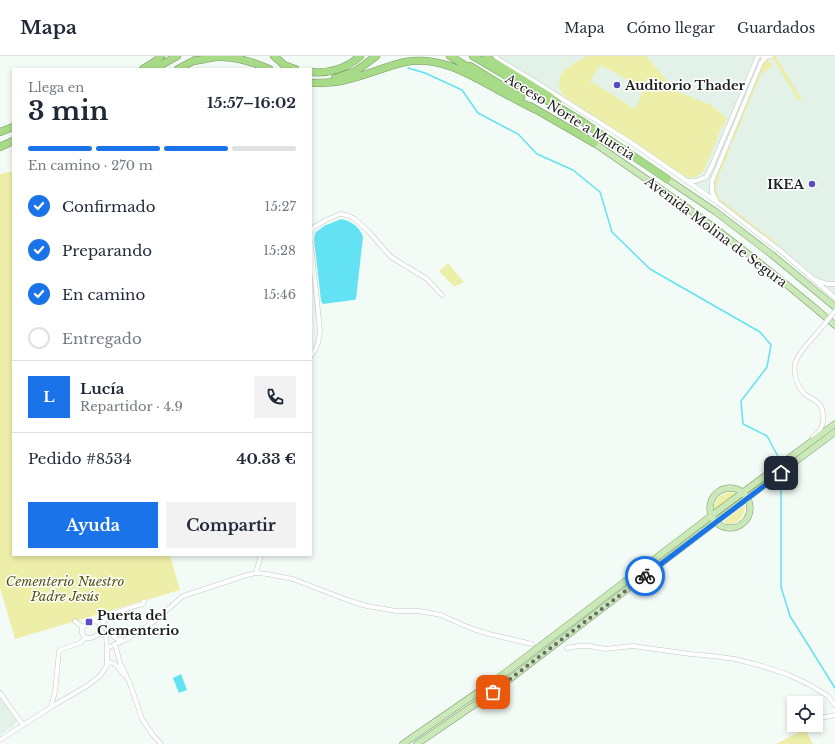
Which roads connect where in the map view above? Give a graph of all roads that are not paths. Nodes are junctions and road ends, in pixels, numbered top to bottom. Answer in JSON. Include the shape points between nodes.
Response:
{"nodes":[{"id":1,"x":161,"y":56,"type":"edge"},
{"id":2,"x":177,"y":56,"type":"edge"},
{"id":3,"x":202,"y":56,"type":"edge"},
{"id":4,"x":274,"y":56,"type":"edge"},
{"id":5,"x":360,"y":56,"type":"edge"},
{"id":6,"x":376,"y":56,"type":"edge"},
{"id":7,"x":450,"y":56,"type":"edge"},
{"id":8,"x":455,"y":56,"type":"edge"},
{"id":9,"x":473,"y":56,"type":"edge"},
{"id":10,"x":486,"y":56,"type":"edge"},
{"id":11,"x":495,"y":56,"type":"edge"},
{"id":12,"x":758,"y":56,"type":"edge"},
{"id":13,"x":764,"y":56,"type":"edge"},
{"id":14,"x":771,"y":56,"type":"edge"},
{"id":15,"x":194,"y":59,"type":"edge"},
{"id":16,"x":145,"y":68,"type":"edge"},
{"id":17,"x":156,"y":68,"type":"edge"},
{"id":18,"x":173,"y":68,"type":"edge"},
{"id":19,"x":180,"y":68,"type":"edge"},
{"id":20,"x":267,"y":68,"type":"edge"},
{"id":21,"x":292,"y":68,"type":"edge"},
{"id":22,"x":312,"y":72,"type":"edge"},
{"id":23,"x":312,"y":82,"type":"edge"},
{"id":24,"x":312,"y":82,"type":"edge"},
{"id":25,"x":534,"y":108,"type":"junction"},
{"id":26,"x":583,"y":122,"type":"junction"},
{"id":27,"x":12,"y":127,"type":"edge"},
{"id":28,"x":0,"y":132,"type":"edge"},
{"id":29,"x":12,"y":138,"type":"edge"},
{"id":30,"x":12,"y":141,"type":"edge"},
{"id":31,"x":0,"y":142,"type":"edge"},
{"id":32,"x":594,"y":143,"type":"junction"},
{"id":33,"x":0,"y":146,"type":"edge"},
{"id":34,"x":667,"y":179,"type":"joint"},
{"id":35,"x":687,"y":181,"type":"junction"},
{"id":36,"x":717,"y":202,"type":"junction"},
{"id":37,"x":312,"y":231,"type":"edge"},
{"id":38,"x":312,"y":254,"type":"edge"},
{"id":39,"x":813,"y":279,"type":"junction"},
{"id":40,"x":835,"y":284,"type":"edge"},
{"id":41,"x":442,"y":295,"type":"dead end"},
{"id":42,"x":835,"y":298,"type":"edge"},
{"id":43,"x":835,"y":307,"type":"edge"},
{"id":44,"x":835,"y":311,"type":"edge"},
{"id":45,"x":835,"y":325,"type":"edge"},
{"id":46,"x":312,"y":355,"type":"edge"},
{"id":47,"x":835,"y":424,"type":"edge"},
{"id":48,"x":835,"y":432,"type":"edge"},
{"id":49,"x":801,"y":450,"type":"junction"},
{"id":50,"x":743,"y":492,"type":"junction"},
{"id":51,"x":748,"y":498,"type":"junction"},
{"id":52,"x":711,"y":516,"type":"junction"},
{"id":53,"x":715,"y":522,"type":"junction"},
{"id":54,"x":261,"y":556,"type":"edge"},
{"id":55,"x":256,"y":573,"type":"junction"},
{"id":56,"x":144,"y":601,"type":"dead end"},
{"id":57,"x":75,"y":621,"type":"dead end"},
{"id":58,"x":101,"y":624,"type":"junction"},
{"id":59,"x":82,"y":627,"type":"junction"},
{"id":60,"x":107,"y":629,"type":"junction"},
{"id":61,"x":98,"y":635,"type":"junction"},
{"id":62,"x":85,"y":638,"type":"junction"},
{"id":63,"x":127,"y":639,"type":"junction"},
{"id":64,"x":106,"y":641,"type":"junction"},
{"id":65,"x":116,"y":644,"type":"junction"},
{"id":66,"x":532,"y":644,"type":"dead end"},
{"id":67,"x":107,"y":648,"type":"junction"},
{"id":68,"x":567,"y":648,"type":"dead end"},
{"id":69,"x":107,"y":665,"type":"junction"},
{"id":70,"x":129,"y":681,"type":"junction"},
{"id":71,"x":0,"y":693,"type":"edge"},
{"id":72,"x":835,"y":705,"type":"edge"},
{"id":73,"x":51,"y":707,"type":"junction"},
{"id":74,"x":835,"y":715,"type":"edge"},
{"id":75,"x":17,"y":716,"type":"junction"},
{"id":76,"x":823,"y":718,"type":"edge"},
{"id":77,"x":23,"y":724,"type":"junction"},
{"id":78,"x":16,"y":729,"type":"junction"},
{"id":79,"x":424,"y":730,"type":"junction"},
{"id":80,"x":430,"y":739,"type":"junction"},
{"id":81,"x":0,"y":740,"type":"edge"},
{"id":82,"x":161,"y":744,"type":"edge"},
{"id":83,"x":403,"y":744,"type":"edge"},
{"id":84,"x":417,"y":744,"type":"edge"}],
"edges":[{"from":1,"to":16,"type":"highway"},
{"from":2,"to":17,"type":"highway"},
{"from":3,"to":15,"type":"highway"},
{"from":4,"to":21,"type":"highway"},
{"from":5,"to":22,"type":"highway","via":[[349,65],[326,72]]},
{"from":6,"to":23,"type":"highway","via":[[349,74]]},
{"from":7,"to":25,"type":"highway"},
{"from":8,"to":32,"type":"highway","name":"Acceso Norte a Murcia"},
{"from":9,"to":26,"type":"highway","name":"Acceso Norte a Murcia"},
{"from":10,"to":26,"type":"highway","via":[[549,96]]},
{"from":11,"to":35,"type":"street","name":"Avenida Molina de Segura"},
{"from":12,"to":35,"type":"street","via":[[706,177]]},
{"from":13,"to":14,"type":"street"},
{"from":13,"to":36,"type":"street","via":[[712,181],[712,192]]},
{"from":15,"to":18,"type":"highway"},
{"from":15,"to":19,"type":"highway"},
{"from":15,"to":20,"type":"highway","via":[[231,57]]},
{"from":24,"to":25,"type":"highway","via":[[340,82],[388,66],[418,60],[433,61],[465,71]]},
{"from":25,"to":32,"type":"highway"},
{"from":26,"to":34,"type":"highway","name":"Acceso Norte a Murcia"},
{"from":27,"to":28,"type":"highway"},
{"from":29,"to":31,"type":"highway"},
{"from":30,"to":33,"type":"highway"},
{"from":32,"to":45,"type":"main road","name":"Avenida Molina de Segura","via":[[732,241]]},
{"from":34,"to":43,"type":"main road","name":"Avenida Molina de Segura","via":[[716,212]]},
{"from":35,"to":36,"type":"street","name":"Avenida Molina de Segura"},
{"from":36,"to":39,"type":"street","name":"Avenida Molina de Segura"},
{"from":37,"to":41,"type":"street","via":[[314,227],[340,214],[347,215],[369,232],[391,257],[427,279]]},
{"from":38,"to":46,"type":"street","via":[[320,330],[319,342]]},
{"from":39,"to":40,"type":"street"},
{"from":39,"to":42,"type":"street","name":"Avenida Molina de Segura"},
{"from":44,"to":49,"type":"street","bridge":true,"via":[[795,364],[800,388],[819,404],[824,416],[820,430]]},
{"from":47,"to":49,"type":"main road"},
{"from":48,"to":51,"type":"main road"},
{"from":49,"to":50,"type":"main road"},
{"from":50,"to":51,"type":"main road"},
{"from":50,"to":52,"type":"main road"},
{"from":50,"to":52,"type":"main road","via":[[730,487],[718,491],[710,502]]},
{"from":51,"to":53,"type":"main road"},
{"from":51,"to":53,"type":"main road","via":[[750,512],[742,524],[728,528]]},
{"from":52,"to":53,"type":"main road"},
{"from":52,"to":79,"type":"main road","via":[[497,679]]},
{"from":53,"to":80,"type":"main road"},
{"from":54,"to":55,"type":"street"},
{"from":55,"to":63,"type":"street","via":[[183,596],[152,623]]},
{"from":55,"to":66,"type":"street","via":[[293,579],[367,606],[441,615],[476,630]]},
{"from":56,"to":58,"type":"street","via":[[143,604],[112,615]]},
{"from":57,"to":59,"type":"street"},
{"from":58,"to":59,"type":"street","via":[[96,621]]},
{"from":58,"to":60,"type":"street"},
{"from":58,"to":61,"type":"street"},
{"from":59,"to":62,"type":"street"},
{"from":60,"to":63,"type":"street","via":[[118,640]]},
{"from":60,"to":64,"type":"street"},
{"from":61,"to":62,"type":"street"},
{"from":61,"to":64,"type":"street"},
{"from":62,"to":73,"type":"street","via":[[80,643],[59,651]]},
{"from":63,"to":65,"type":"street"},
{"from":64,"to":67,"type":"street"},
{"from":65,"to":67,"type":"street"},
{"from":65,"to":70,"type":"street","via":[[120,663]]},
{"from":67,"to":69,"type":"street"},
{"from":68,"to":72,"type":"street","via":[[589,646],[605,649],[633,646],[735,659],[762,666],[810,685],[828,696]]},
{"from":69,"to":70,"type":"street","via":[[110,662],[115,664]]},
{"from":69,"to":73,"type":"street","via":[[100,676],[87,686]]},
{"from":70,"to":82,"type":"street","via":[[142,719]]},
{"from":71,"to":75,"type":"street"},
{"from":73,"to":77,"type":"street"},
{"from":74,"to":76,"type":"street"},
{"from":75,"to":77,"type":"street"},
{"from":75,"to":78,"type":"street"},
{"from":77,"to":78,"type":"street"},
{"from":78,"to":81,"type":"street"},
{"from":79,"to":80,"type":"main road"},
{"from":79,"to":83,"type":"main road"},
{"from":80,"to":84,"type":"main road"}]}
